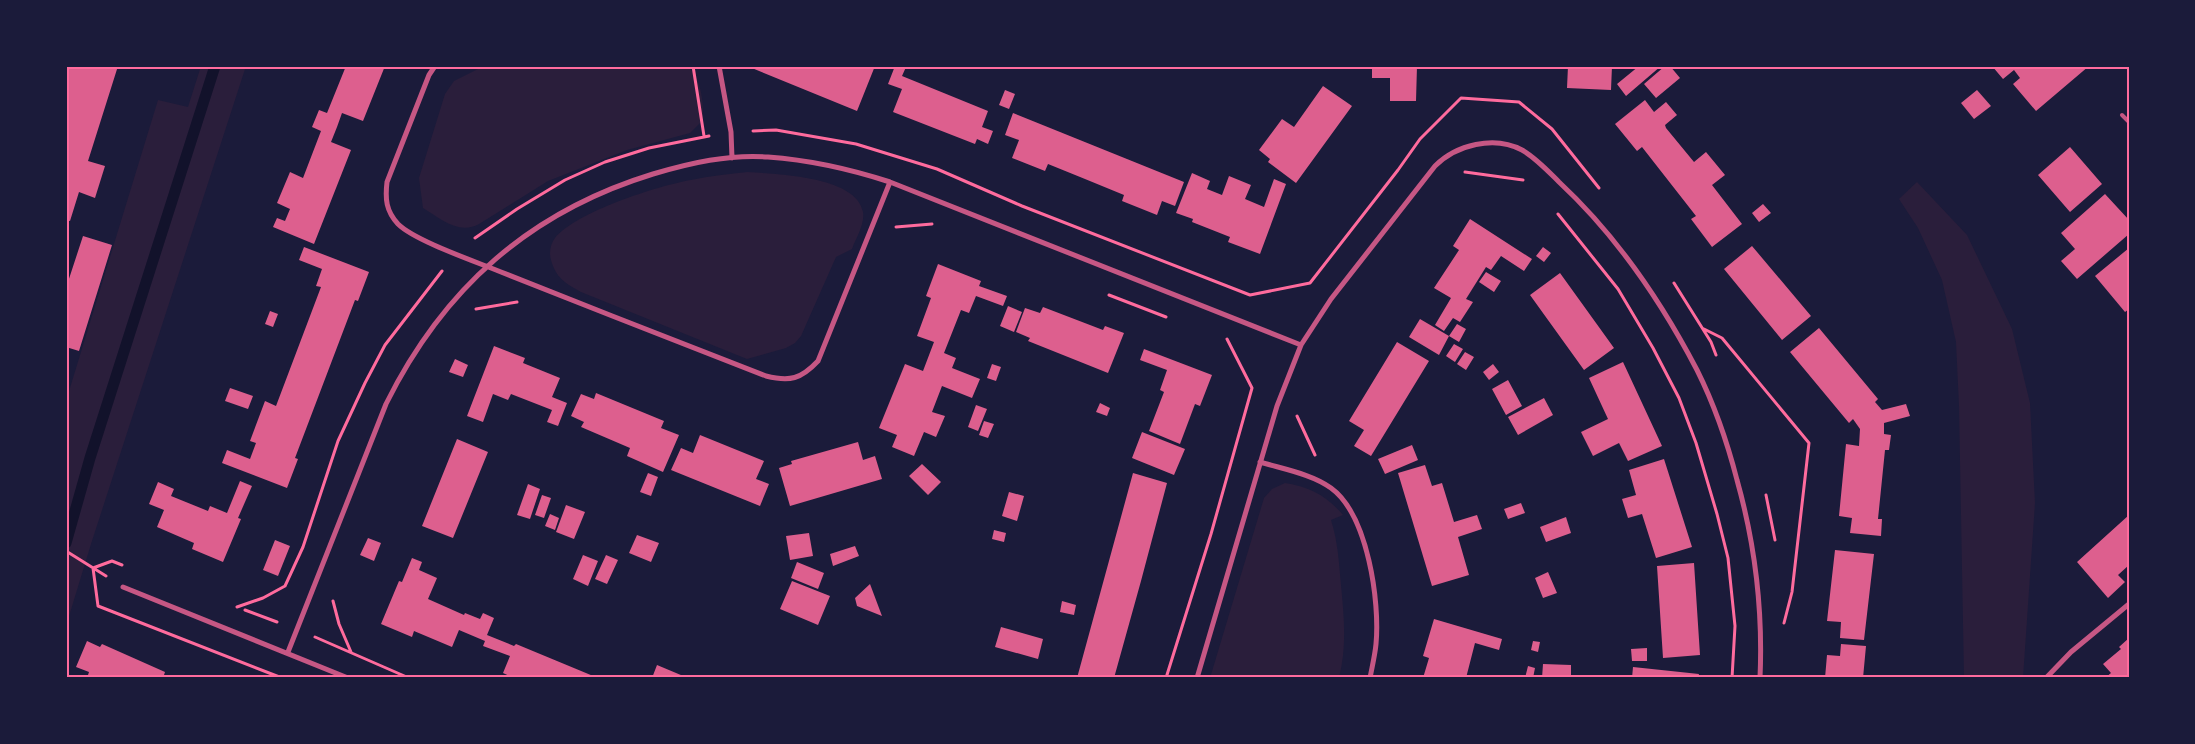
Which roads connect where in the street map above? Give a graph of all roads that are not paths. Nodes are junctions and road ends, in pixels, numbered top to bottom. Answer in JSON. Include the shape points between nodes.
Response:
{"nodes":[{"id":1,"x":436,"y":66,"type":"edge"},
{"id":2,"x":719,"y":66,"type":"edge"},
{"id":3,"x":2122,"y":115,"type":"dead end"},
{"id":4,"x":2129,"y":122,"type":"edge"},
{"id":5,"x":732,"y":158,"type":"junction"},
{"id":6,"x":890,"y":182,"type":"junction"},
{"id":7,"x":486,"y":266,"type":"junction"},
{"id":8,"x":1302,"y":345,"type":"junction"},
{"id":9,"x":1260,"y":462,"type":"junction"},
{"id":10,"x":123,"y":587,"type":"road end"},
{"id":11,"x":2129,"y":604,"type":"edge"},
{"id":12,"x":288,"y":652,"type":"junction"},
{"id":13,"x":348,"y":678,"type":"edge"},
{"id":14,"x":1198,"y":678,"type":"edge"},
{"id":15,"x":1370,"y":678,"type":"edge"},
{"id":16,"x":1760,"y":678,"type":"edge"},
{"id":17,"x":2046,"y":678,"type":"edge"}],
"edges":[{"from":1,"to":7,"type":"street","via":[[429,75],[387,182],[385,199],[389,213],[399,225]]},
{"from":2,"to":5,"type":"street","via":[[731,132]]},
{"from":3,"to":4,"type":"lane"},
{"from":5,"to":6,"type":"street","via":[[767,157],[814,162]]},
{"from":5,"to":7,"type":"street","via":[[688,164],[581,201],[537,227]]},
{"from":6,"to":7,"type":"street","via":[[818,361],[798,378],[784,381],[598,312]]},
{"from":6,"to":8,"type":"street"},
{"from":7,"to":12,"type":"street","via":[[456,296],[403,370],[383,412]]},
{"from":8,"to":9,"type":"street","via":[[1277,406]]},
{"from":8,"to":16,"type":"street","via":[[1336,293],[1441,160],[1465,147],[1481,144],[1521,149],[1578,200],[1642,278],[1698,372],[1737,479],[1750,532],[1760,621]]},
{"from":9,"to":14,"type":"street"},
{"from":9,"to":15,"type":"street","via":[[1331,488],[1346,502],[1356,521],[1373,576],[1376,607],[1376,644]]},
{"from":10,"to":12,"type":"street"},
{"from":11,"to":17,"type":"street","via":[[2071,652]]},
{"from":12,"to":13,"type":"street"}]}
